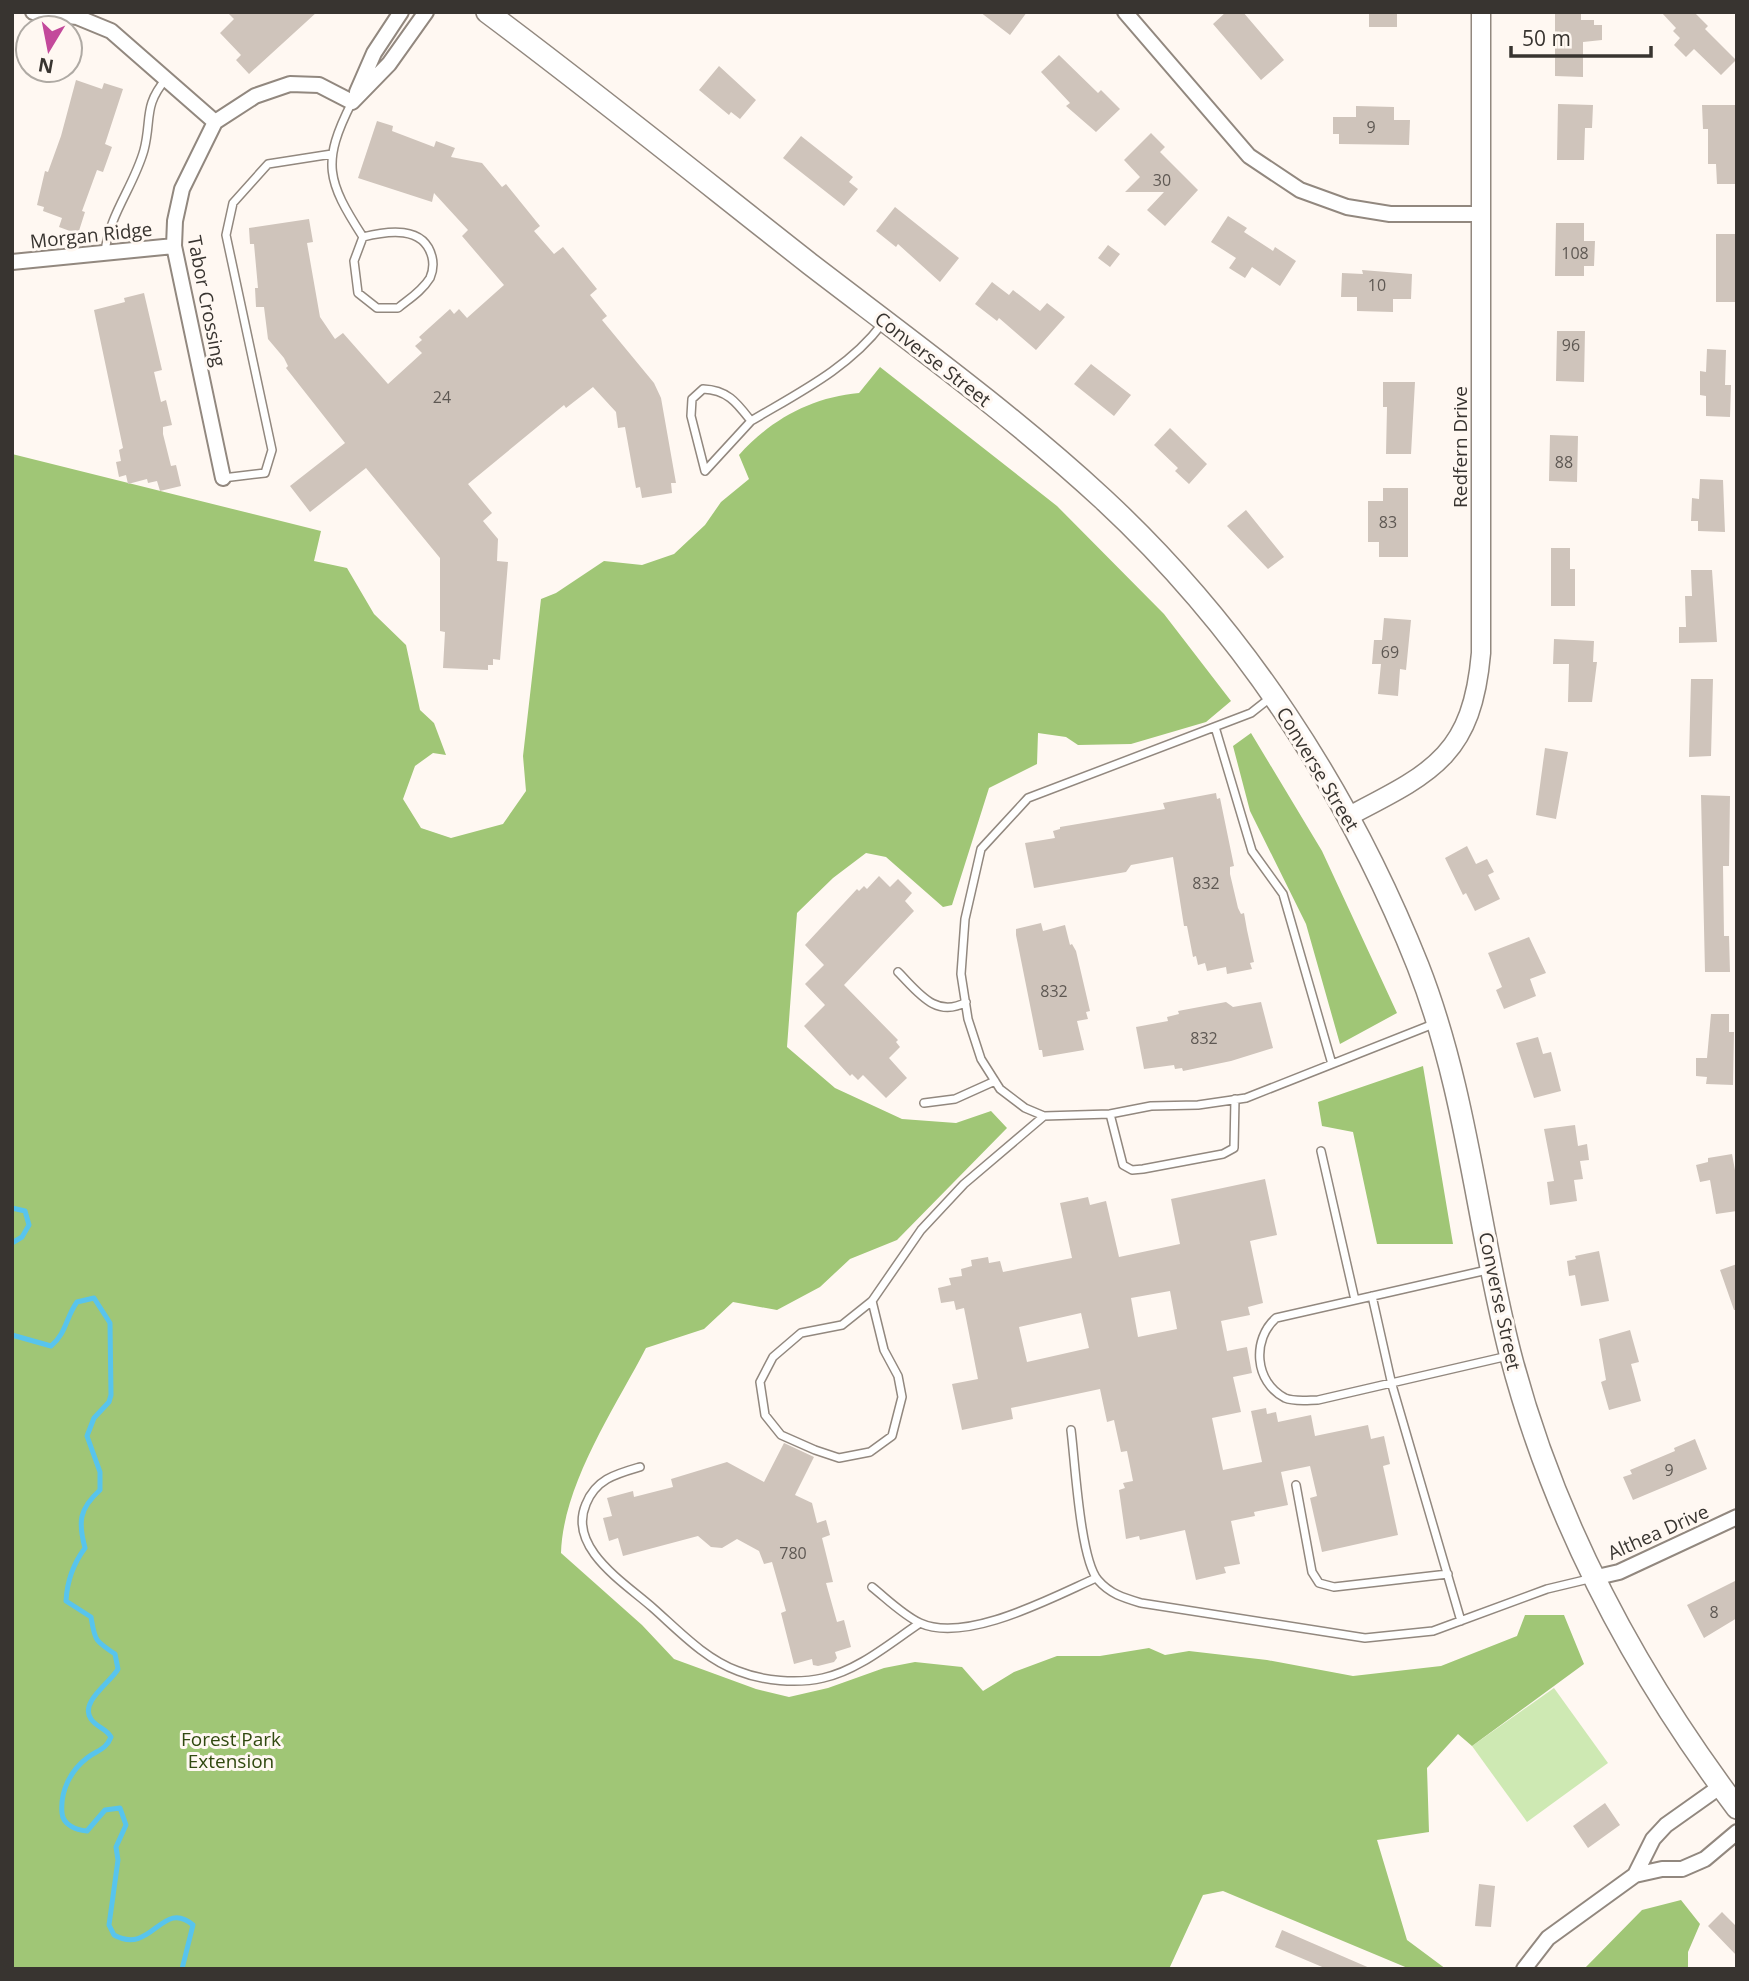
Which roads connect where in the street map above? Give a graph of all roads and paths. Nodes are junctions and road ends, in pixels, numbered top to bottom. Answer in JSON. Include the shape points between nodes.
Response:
{"nodes":[{"id":1,"x":33,"y":12,"type":"edge"},
{"id":2,"x":401,"y":12,"type":"edge"},
{"id":3,"x":426,"y":12,"type":"edge"},
{"id":4,"x":488,"y":12,"type":"edge"},
{"id":5,"x":1125,"y":12,"type":"edge"},
{"id":6,"x":1481,"y":12,"type":"edge"},
{"id":7,"x":167,"y":78,"type":"junction"},
{"id":8,"x":352,"y":102,"type":"junction"},
{"id":9,"x":215,"y":121,"type":"junction"},
{"id":10,"x":331,"y":154,"type":"junction"},
{"id":11,"x":1480,"y":214,"type":"junction"},
{"id":12,"x":363,"y":237,"type":"junction"},
{"id":13,"x":174,"y":246,"type":"junction"},
{"id":14,"x":105,"y":253,"type":"junction"},
{"id":15,"x":12,"y":262,"type":"edge"},
{"id":16,"x":885,"y":321,"type":"junction"},
{"id":17,"x":751,"y":421,"type":"junction"},
{"id":18,"x":223,"y":478,"type":"joint"},
{"id":19,"x":1274,"y":696,"type":"junction"},
{"id":20,"x":1215,"y":727,"type":"junction"},
{"id":21,"x":1348,"y":817,"type":"junction"},
{"id":22,"x":898,"y":972,"type":"dead end"},
{"id":23,"x":966,"y":1002,"type":"junction"},
{"id":24,"x":1437,"y":1023,"type":"junction"},
{"id":25,"x":1332,"y":1064,"type":"junction"},
{"id":26,"x":995,"y":1081,"type":"junction"},
{"id":27,"x":1235,"y":1099,"type":"junction"},
{"id":28,"x":924,"y":1103,"type":"dead end"},
{"id":29,"x":1110,"y":1114,"type":"junction"},
{"id":30,"x":1044,"y":1116,"type":"junction"},
{"id":31,"x":1321,"y":1151,"type":"dead end"},
{"id":32,"x":1492,"y":1269,"type":"junction"},
{"id":33,"x":1372,"y":1296,"type":"junction"},
{"id":34,"x":1356,"y":1300,"type":"junction"},
{"id":35,"x":872,"y":1301,"type":"junction"},
{"id":36,"x":1511,"y":1356,"type":"junction"},
{"id":37,"x":1392,"y":1385,"type":"junction"},
{"id":38,"x":1071,"y":1430,"type":"dead end"},
{"id":39,"x":640,"y":1467,"type":"dead end"},
{"id":40,"x":1296,"y":1485,"type":"dead end"},
{"id":41,"x":1737,"y":1517,"type":"edge"},
{"id":42,"x":1448,"y":1574,"type":"junction"},
{"id":43,"x":1096,"y":1578,"type":"junction"},
{"id":44,"x":1593,"y":1578,"type":"junction"},
{"id":45,"x":872,"y":1587,"type":"dead end"},
{"id":46,"x":1461,"y":1622,"type":"junction"},
{"id":47,"x":920,"y":1623,"type":"junction"},
{"id":48,"x":1721,"y":1786,"type":"junction"},
{"id":49,"x":1737,"y":1808,"type":"edge"},
{"id":50,"x":1737,"y":1832,"type":"edge"},
{"id":51,"x":1635,"y":1875,"type":"junction"},
{"id":52,"x":1524,"y":1969,"type":"edge"}],
"edges":[{"from":1,"to":7,"type":"street","via":[[102,25]]},
{"from":2,"to":8,"type":"street","via":[[374,53]]},
{"from":3,"to":8,"type":"street","via":[[389,64]]},
{"from":4,"to":16,"type":"main road","name":"Converse Street"},
{"from":5,"to":11,"type":"street","via":[[1249,156],[1300,190],[1347,207],[1390,214]]},
{"from":6,"to":11,"type":"street","name":"Redfern Drive"},
{"from":7,"to":9,"type":"street"},
{"from":7,"to":14,"type":"lane","via":[[151,101],[145,147],[131,189],[107,233]]},
{"from":8,"to":9,"type":"street","via":[[318,85],[290,84],[255,96]]},
{"from":8,"to":10,"type":"lane"},
{"from":9,"to":13,"type":"street","name":"Tabor Crossing","via":[[182,189]]},
{"from":10,"to":12,"type":"lane","via":[[336,189]]},
{"from":10,"to":18,"type":"lane","via":[[268,164],[233,202],[226,235],[272,450],[265,473]]},
{"from":11,"to":21,"type":"street","name":"Redfern Drive","via":[[1478,688],[1470,716],[1442,760],[1422,777]]},
{"from":12,"to":12,"type":"lane","via":[[406,233],[425,242],[430,250],[431,276],[398,308],[377,308],[358,293],[354,261]]},
{"from":13,"to":14,"type":"street","name":"Morgan Ridge"},
{"from":13,"to":18,"type":"street","name":"Tabor Crossing"},
{"from":14,"to":15,"type":"street","name":"Morgan Ridge"},
{"from":16,"to":17,"type":"lane","via":[[864,349]]},
{"from":16,"to":19,"type":"main road","name":"Converse Street","via":[[1041,444],[1107,503],[1208,610]]},
{"from":17,"to":17,"type":"lane","via":[[732,397],[718,390],[703,389],[692,399],[691,416],[705,471]]},
{"from":19,"to":20,"type":"lane","via":[[1251,713]]},
{"from":19,"to":21,"type":"main road","name":"Converse Street"},
{"from":20,"to":23,"type":"lane","via":[[1028,798],[981,849],[965,919],[961,974]]},
{"from":20,"to":25,"type":"lane","via":[[1252,851],[1283,894]]},
{"from":21,"to":24,"type":"main road","name":"Converse Street","via":[[1401,926]]},
{"from":22,"to":23,"type":"lane","via":[[928,1003],[944,1009]]},
{"from":23,"to":26,"type":"lane","via":[[981,1059]]},
{"from":24,"to":25,"type":"lane"},
{"from":24,"to":32,"type":"main road","name":"Converse Street","via":[[1464,1121]]},
{"from":25,"to":27,"type":"lane","via":[[1270,1091]]},
{"from":26,"to":28,"type":"lane","via":[[955,1100]]},
{"from":26,"to":30,"type":"lane","via":[[1025,1108]]},
{"from":27,"to":29,"type":"lane"},
{"from":27,"to":29,"type":"lane","via":[[1234,1148],[1143,1169],[1123,1165]]},
{"from":29,"to":30,"type":"lane"},
{"from":30,"to":35,"type":"lane","via":[[964,1184],[921,1230]]},
{"from":31,"to":34,"type":"lane"},
{"from":32,"to":33,"type":"lane"},
{"from":32,"to":36,"type":"main road","name":"Converse Street"},
{"from":33,"to":34,"type":"lane"},
{"from":33,"to":37,"type":"lane"},
{"from":34,"to":37,"type":"lane","via":[[1276,1318],[1266,1327],[1260,1344],[1260,1368],[1270,1387],[1287,1399],[1318,1400]]},
{"from":35,"to":35,"type":"lane","via":[[842,1325],[801,1332],[773,1357],[760,1382],[765,1415],[781,1435],[839,1458],[870,1452],[892,1436],[902,1397]]},
{"from":36,"to":37,"type":"lane"},
{"from":36,"to":44,"type":"main road","name":"Converse Street","via":[[1547,1472]]},
{"from":37,"to":42,"type":"lane"},
{"from":38,"to":43,"type":"lane","via":[[1080,1510]]},
{"from":39,"to":47,"type":"lane","via":[[600,1481],[582,1512],[581,1531],[608,1569],[706,1654],[739,1672],[785,1681],[823,1678],[868,1659]]},
{"from":40,"to":42,"type":"lane","via":[[1311,1572],[1319,1583],[1334,1587]]},
{"from":41,"to":44,"type":"street","name":"Althea Drive","via":[[1619,1572]]},
{"from":42,"to":46,"type":"lane"},
{"from":43,"to":46,"type":"lane","via":[[1113,1594],[1141,1603],[1365,1638],[1433,1631]]},
{"from":43,"to":47,"type":"lane","via":[[978,1625],[945,1629]]},
{"from":44,"to":46,"type":"lane","via":[[1547,1589]]},
{"from":44,"to":48,"type":"main road","name":"Converse Street","via":[[1654,1689]]},
{"from":45,"to":47,"type":"lane"},
{"from":48,"to":49,"type":"main road","name":"Converse Street"},
{"from":48,"to":51,"type":"street","via":[[1666,1825],[1653,1839]]},
{"from":50,"to":51,"type":"street","via":[[1705,1859],[1682,1869]]},
{"from":51,"to":52,"type":"street","via":[[1548,1938]]}]}
